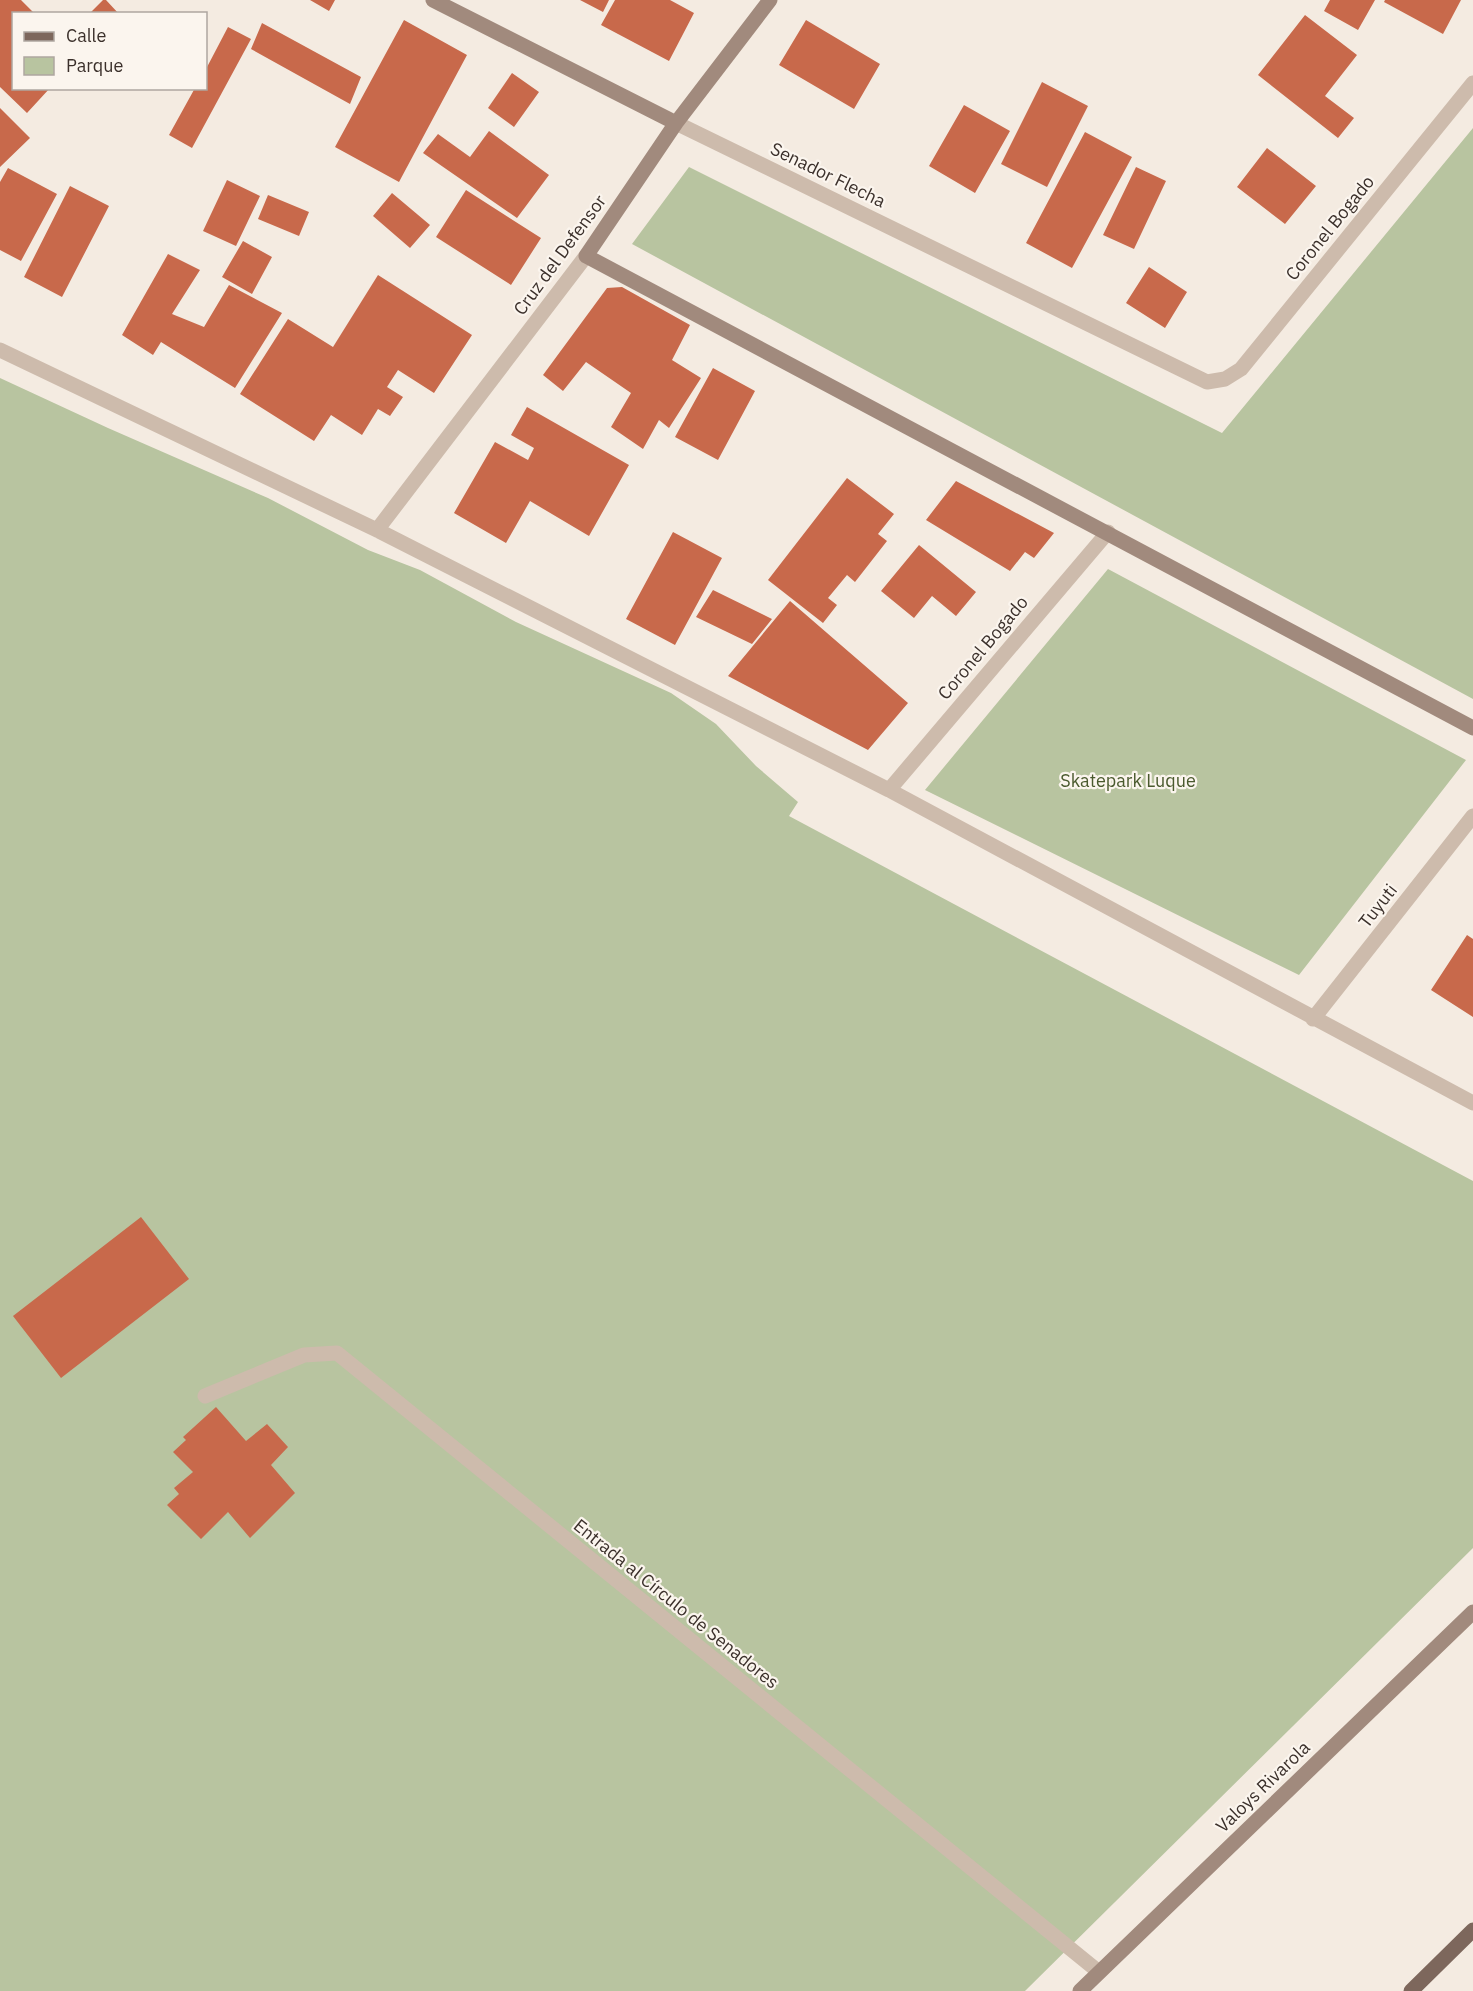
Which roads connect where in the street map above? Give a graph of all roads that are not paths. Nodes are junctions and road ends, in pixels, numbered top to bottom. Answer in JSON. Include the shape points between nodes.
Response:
{"nodes":[{"id":1,"x":433,"y":0,"type":"edge"},
{"id":2,"x":770,"y":0,"type":"edge"},
{"id":3,"x":1473,"y":83,"type":"edge"},
{"id":4,"x":676,"y":123,"type":"junction"},
{"id":5,"x":586,"y":256,"type":"junction"},
{"id":6,"x":0,"y":350,"type":"edge"},
{"id":7,"x":1207,"y":382,"type":"joint"},
{"id":8,"x":377,"y":530,"type":"junction"},
{"id":9,"x":1108,"y":532,"type":"junction"},
{"id":10,"x":1473,"y":728,"type":"edge"},
{"id":11,"x":889,"y":790,"type":"junction"},
{"id":12,"x":1473,"y":816,"type":"edge"},
{"id":13,"x":1313,"y":1019,"type":"junction"},
{"id":14,"x":1473,"y":1103,"type":"edge"},
{"id":15,"x":205,"y":1396,"type":"dead end"},
{"id":16,"x":1473,"y":1612,"type":"edge"},
{"id":17,"x":1473,"y":1930,"type":"edge"},
{"id":18,"x":1099,"y":1972,"type":"junction"},
{"id":19,"x":1080,"y":1991,"type":"edge"},
{"id":20,"x":1411,"y":1991,"type":"edge"}],
"edges":[{"from":1,"to":4,"type":"street","name":"Senador Flecha"},
{"from":2,"to":4,"type":"street","name":"Cruz del Defensor"},
{"from":3,"to":7,"type":"street","name":"Coronel Bogado","via":[[1241,369],[1225,380]]},
{"from":4,"to":5,"type":"street","name":"Cruz del Defensor"},
{"from":4,"to":7,"type":"street","name":"Senador Flecha"},
{"from":5,"to":8,"type":"street","name":"Cruz del Defensor"},
{"from":5,"to":9,"type":"street"},
{"from":6,"to":8,"type":"street"},
{"from":8,"to":11,"type":"street"},
{"from":9,"to":10,"type":"street"},
{"from":9,"to":11,"type":"street","name":"Coronel Bogado"},
{"from":11,"to":13,"type":"street"},
{"from":12,"to":13,"type":"street","name":"Tuyuti"},
{"from":13,"to":14,"type":"street"},
{"from":15,"to":18,"type":"street","name":"Entrada al Círculo de Senadores","via":[[304,1355],[337,1353]]},
{"from":16,"to":18,"type":"street","name":"Valoys Rivarola"},
{"from":17,"to":20,"type":"main road"},
{"from":18,"to":19,"type":"street","name":"Valoys Rivarola"}]}
